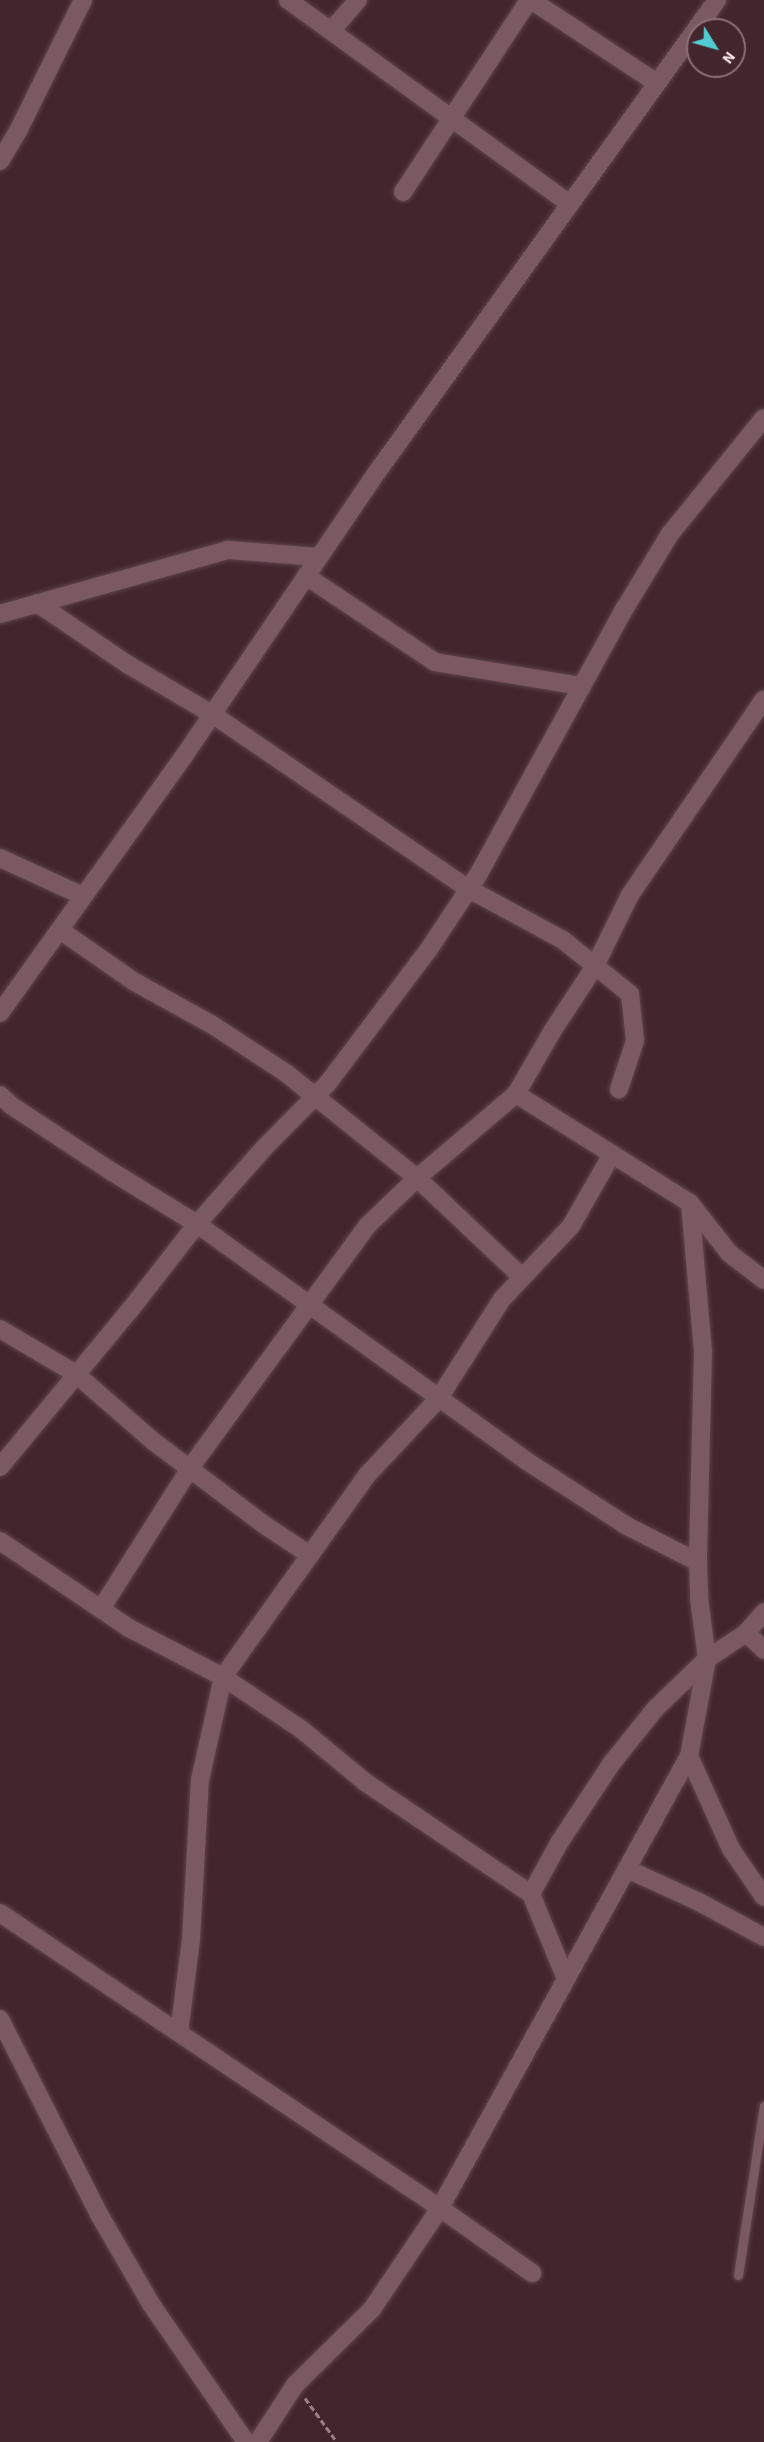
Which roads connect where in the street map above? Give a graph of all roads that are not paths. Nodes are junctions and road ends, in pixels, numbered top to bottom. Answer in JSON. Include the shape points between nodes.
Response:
{"nodes":[{"id":1,"x":83,"y":0,"type":"edge"},
{"id":2,"x":288,"y":0,"type":"edge"},
{"id":3,"x":358,"y":0,"type":"edge"},
{"id":4,"x":530,"y":0,"type":"edge"},
{"id":5,"x":717,"y":0,"type":"edge"},
{"id":6,"x":331,"y":31,"type":"junction"},
{"id":7,"x":657,"y":82,"type":"junction"},
{"id":8,"x":452,"y":118,"type":"junction"},
{"id":9,"x":0,"y":161,"type":"edge"},
{"id":10,"x":403,"y":192,"type":"dead end"},
{"id":11,"x":570,"y":204,"type":"junction"},
{"id":12,"x":764,"y":418,"type":"edge"},
{"id":13,"x":319,"y":557,"type":"junction"},
{"id":14,"x":306,"y":576,"type":"junction"},
{"id":15,"x":37,"y":603,"type":"junction"},
{"id":16,"x":0,"y":614,"type":"edge"},
{"id":17,"x":582,"y":686,"type":"junction"},
{"id":18,"x":764,"y":699,"type":"edge"},
{"id":19,"x":212,"y":714,"type":"junction"},
{"id":20,"x":0,"y":858,"type":"edge"},
{"id":21,"x":469,"y":889,"type":"junction"},
{"id":22,"x":83,"y":896,"type":"junction"},
{"id":23,"x":60,"y":930,"type":"junction"},
{"id":24,"x":595,"y":966,"type":"junction"},
{"id":25,"x":0,"y":1013,"type":"edge"},
{"id":26,"x":619,"y":1089,"type":"dead end"},
{"id":27,"x":516,"y":1094,"type":"junction"},
{"id":28,"x":0,"y":1095,"type":"edge"},
{"id":29,"x":316,"y":1095,"type":"junction"},
{"id":30,"x":612,"y":1154,"type":"junction"},
{"id":31,"x":417,"y":1178,"type":"junction"},
{"id":32,"x":690,"y":1203,"type":"junction"},
{"id":33,"x":197,"y":1224,"type":"junction"},
{"id":34,"x":522,"y":1277,"type":"junction"},
{"id":35,"x":764,"y":1280,"type":"edge"},
{"id":36,"x":312,"y":1304,"type":"junction"},
{"id":37,"x":0,"y":1329,"type":"edge"},
{"id":38,"x":76,"y":1374,"type":"junction"},
{"id":39,"x":439,"y":1398,"type":"junction"},
{"id":40,"x":0,"y":1467,"type":"edge"},
{"id":41,"x":190,"y":1468,"type":"junction"},
{"id":42,"x":0,"y":1541,"type":"edge"},
{"id":43,"x":310,"y":1555,"type":"junction"},
{"id":44,"x":698,"y":1562,"type":"junction"},
{"id":45,"x":101,"y":1609,"type":"junction"},
{"id":46,"x":764,"y":1612,"type":"edge"},
{"id":47,"x":746,"y":1633,"type":"junction"},
{"id":48,"x":764,"y":1650,"type":"edge"},
{"id":49,"x":707,"y":1659,"type":"junction"},
{"id":50,"x":223,"y":1677,"type":"junction"},
{"id":51,"x":689,"y":1756,"type":"junction"},
{"id":52,"x":627,"y":1869,"type":"junction"},
{"id":53,"x":531,"y":1894,"type":"junction"},
{"id":54,"x":764,"y":1897,"type":"edge"},
{"id":55,"x":0,"y":1914,"type":"edge"},
{"id":56,"x":764,"y":1937,"type":"edge"},
{"id":57,"x":566,"y":1979,"type":"junction"},
{"id":58,"x":0,"y":2019,"type":"edge"},
{"id":59,"x":179,"y":2033,"type":"junction"},
{"id":60,"x":7,"y":2049,"type":"edge"},
{"id":61,"x":764,"y":2106,"type":"edge"},
{"id":62,"x":440,"y":2208,"type":"junction"},
{"id":63,"x":532,"y":2273,"type":"dead end"},
{"id":64,"x":738,"y":2275,"type":"dead end"},
{"id":65,"x":246,"y":2442,"type":"edge"},
{"id":66,"x":258,"y":2442,"type":"edge"}],
"edges":[{"from":1,"to":9,"type":"street"},
{"from":2,"to":6,"type":"street"},
{"from":3,"to":6,"type":"street"},
{"from":4,"to":7,"type":"street"},
{"from":4,"to":8,"type":"street"},
{"from":5,"to":7,"type":"street"},
{"from":6,"to":8,"type":"street"},
{"from":7,"to":11,"type":"street"},
{"from":8,"to":10,"type":"street"},
{"from":8,"to":11,"type":"street"},
{"from":11,"to":13,"type":"street"},
{"from":12,"to":17,"type":"street","via":[[670,534]]},
{"from":13,"to":14,"type":"street"},
{"from":13,"to":15,"type":"street","via":[[228,550]]},
{"from":14,"to":17,"type":"street","via":[[435,662]]},
{"from":14,"to":19,"type":"street"},
{"from":15,"to":16,"type":"street"},
{"from":15,"to":19,"type":"street"},
{"from":17,"to":21,"type":"street"},
{"from":18,"to":24,"type":"street","via":[[630,896]]},
{"from":19,"to":21,"type":"street"},
{"from":19,"to":22,"type":"street"},
{"from":20,"to":22,"type":"street"},
{"from":21,"to":24,"type":"street","via":[[563,940]]},
{"from":21,"to":29,"type":"street","via":[[422,958]]},
{"from":22,"to":23,"type":"street"},
{"from":23,"to":25,"type":"street"},
{"from":23,"to":29,"type":"street"},
{"from":24,"to":26,"type":"street","via":[[630,994],[635,1041]]},
{"from":24,"to":27,"type":"street"},
{"from":27,"to":30,"type":"street"},
{"from":27,"to":31,"type":"street"},
{"from":28,"to":33,"type":"street","via":[[109,1170]]},
{"from":29,"to":31,"type":"street"},
{"from":29,"to":33,"type":"street"},
{"from":30,"to":32,"type":"street"},
{"from":30,"to":34,"type":"street","via":[[571,1226]]},
{"from":31,"to":34,"type":"street"},
{"from":31,"to":36,"type":"street","via":[[367,1226]]},
{"from":32,"to":35,"type":"street","via":[[729,1253]]},
{"from":32,"to":44,"type":"street","via":[[703,1351]]},
{"from":33,"to":36,"type":"street"},
{"from":33,"to":38,"type":"street"},
{"from":34,"to":39,"type":"street","via":[[502,1299]]},
{"from":36,"to":39,"type":"street"},
{"from":36,"to":41,"type":"street"},
{"from":37,"to":38,"type":"street"},
{"from":38,"to":40,"type":"street"},
{"from":38,"to":41,"type":"street"},
{"from":39,"to":43,"type":"street","via":[[368,1474]]},
{"from":39,"to":44,"type":"street","via":[[627,1526]]},
{"from":41,"to":43,"type":"street"},
{"from":41,"to":45,"type":"street"},
{"from":42,"to":45,"type":"street"},
{"from":43,"to":50,"type":"street"},
{"from":44,"to":49,"type":"street"},
{"from":45,"to":50,"type":"street"},
{"from":46,"to":47,"type":"street"},
{"from":47,"to":48,"type":"street"},
{"from":47,"to":49,"type":"street"},
{"from":49,"to":51,"type":"street"},
{"from":49,"to":53,"type":"street","via":[[655,1709],[610,1764]]},
{"from":50,"to":53,"type":"street","via":[[301,1729],[365,1782]]},
{"from":50,"to":59,"type":"street","via":[[200,1780],[191,1939]]},
{"from":51,"to":52,"type":"street"},
{"from":51,"to":54,"type":"street","via":[[731,1849]]},
{"from":52,"to":56,"type":"street"},
{"from":52,"to":57,"type":"street"},
{"from":53,"to":57,"type":"street"},
{"from":55,"to":59,"type":"street"},
{"from":57,"to":62,"type":"street"},
{"from":58,"to":60,"type":"street"},
{"from":59,"to":62,"type":"street"},
{"from":60,"to":65,"type":"street","via":[[151,2304]]},
{"from":61,"to":64,"type":"lane"},
{"from":62,"to":63,"type":"street"},
{"from":62,"to":66,"type":"street","via":[[372,2309],[295,2385]]}]}
